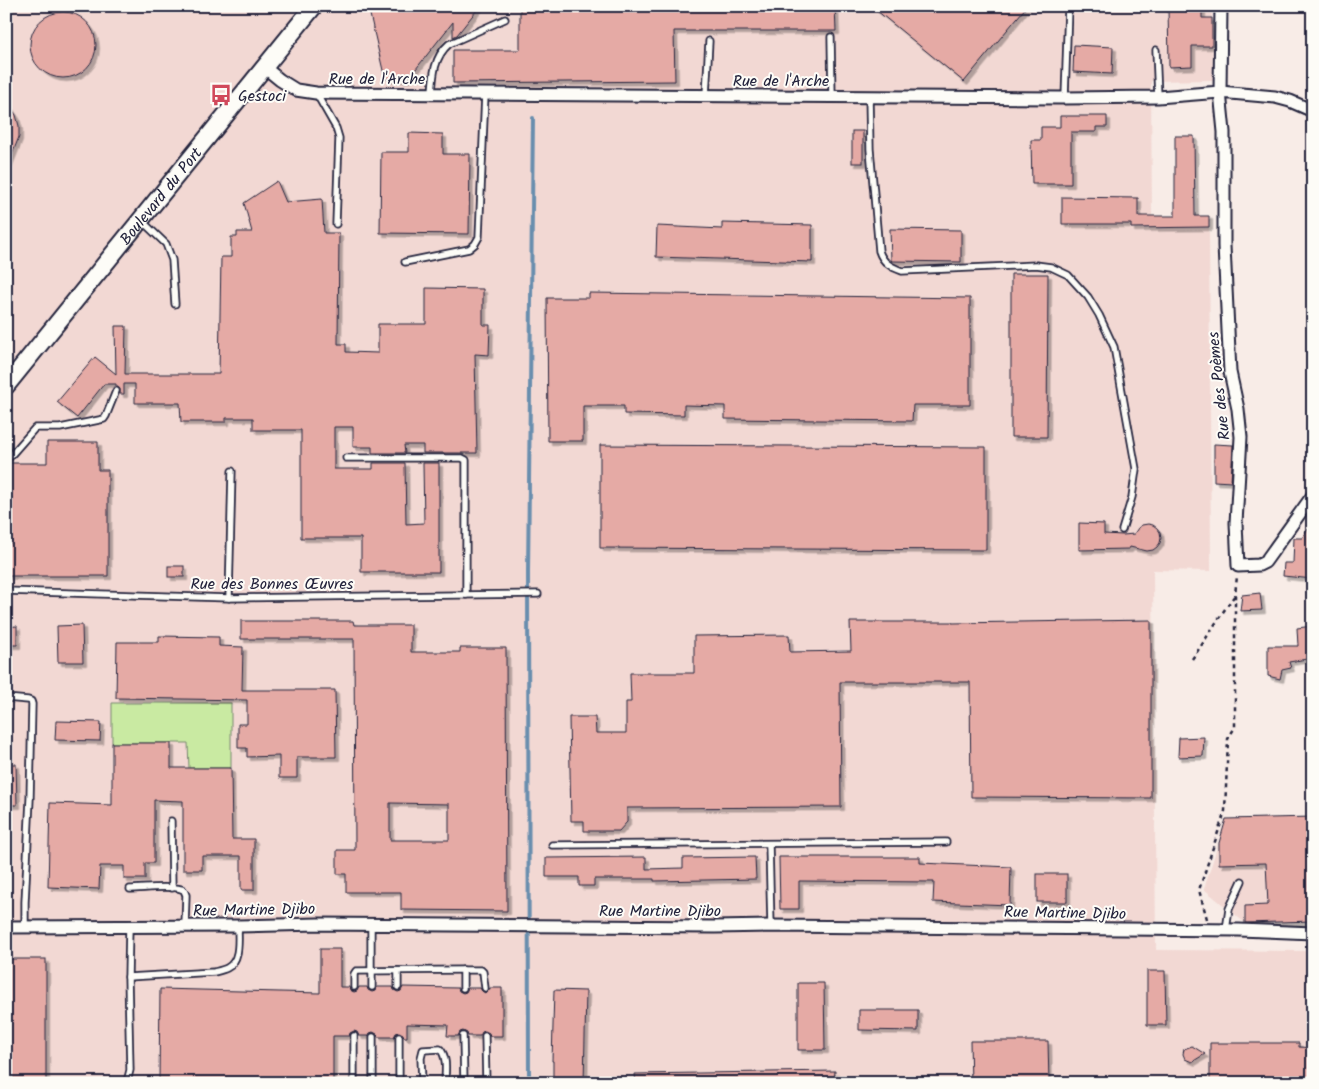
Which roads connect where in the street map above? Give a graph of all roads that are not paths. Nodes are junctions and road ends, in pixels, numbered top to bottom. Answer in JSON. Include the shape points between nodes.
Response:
{"nodes":[{"id":1,"x":314,"y":6,"type":"edge"},
{"id":2,"x":1068,"y":6,"type":"edge"},
{"id":3,"x":1221,"y":6,"type":"edge"},
{"id":4,"x":505,"y":19,"type":"dead end"},
{"id":5,"x":831,"y":37,"type":"dead end"},
{"id":6,"x":709,"y":41,"type":"dead end"},
{"id":7,"x":1156,"y":50,"type":"dead end"},
{"id":8,"x":264,"y":67,"type":"junction"},
{"id":9,"x":1220,"y":92,"type":"junction"},
{"id":10,"x":316,"y":93,"type":"junction"},
{"id":11,"x":432,"y":94,"type":"junction"},
{"id":12,"x":485,"y":94,"type":"junction"},
{"id":13,"x":706,"y":96,"type":"junction"},
{"id":14,"x":1158,"y":96,"type":"junction"},
{"id":15,"x":832,"y":97,"type":"junction"},
{"id":16,"x":869,"y":97,"type":"junction"},
{"id":17,"x":1065,"y":98,"type":"junction"},
{"id":18,"x":1313,"y":111,"type":"edge"},
{"id":19,"x":140,"y":219,"type":"junction"},
{"id":20,"x":336,"y":224,"type":"dead end"},
{"id":21,"x":405,"y":262,"type":"dead end"},
{"id":22,"x":175,"y":304,"type":"dead end"},
{"id":23,"x":6,"y":386,"type":"edge"},
{"id":24,"x":116,"y":391,"type":"dead end"},
{"id":25,"x":346,"y":458,"type":"dead end"},
{"id":26,"x":6,"y":461,"type":"edge"},
{"id":27,"x":232,"y":471,"type":"dead end"},
{"id":28,"x":1313,"y":495,"type":"edge"},
{"id":29,"x":1122,"y":530,"type":"dead end"},
{"id":30,"x":6,"y":591,"type":"edge"},
{"id":31,"x":538,"y":594,"type":"dead end"},
{"id":32,"x":466,"y":595,"type":"junction"},
{"id":33,"x":229,"y":598,"type":"junction"},
{"id":34,"x":6,"y":698,"type":"edge"},
{"id":35,"x":171,"y":820,"type":"dead end"},
{"id":36,"x":946,"y":842,"type":"dead end"},
{"id":37,"x":770,"y":844,"type":"junction"},
{"id":38,"x":552,"y":845,"type":"dead end"},
{"id":39,"x":1242,"y":881,"type":"dead end"},
{"id":40,"x":172,"y":888,"type":"junction"},
{"id":41,"x":130,"y":889,"type":"dead end"},
{"id":42,"x":371,"y":925,"type":"junction"},
{"id":43,"x":185,"y":926,"type":"junction"},
{"id":44,"x":238,"y":926,"type":"junction"},
{"id":45,"x":771,"y":926,"type":"junction"},
{"id":46,"x":6,"y":927,"type":"edge"},
{"id":47,"x":25,"y":927,"type":"junction"},
{"id":48,"x":129,"y":927,"type":"junction"},
{"id":49,"x":1226,"y":930,"type":"junction"},
{"id":50,"x":1313,"y":933,"type":"edge"},
{"id":51,"x":463,"y":970,"type":"junction"},
{"id":52,"x":371,"y":971,"type":"junction"},
{"id":53,"x":398,"y":971,"type":"junction"},
{"id":54,"x":128,"y":977,"type":"junction"},
{"id":55,"x":354,"y":987,"type":"dead end"},
{"id":56,"x":372,"y":987,"type":"dead end"},
{"id":57,"x":398,"y":987,"type":"dead end"},
{"id":58,"x":463,"y":988,"type":"dead end"},
{"id":59,"x":485,"y":988,"type":"dead end"},
{"id":60,"x":354,"y":1036,"type":"dead end"},
{"id":61,"x":373,"y":1036,"type":"dead end"},
{"id":62,"x":464,"y":1036,"type":"dead end"},
{"id":63,"x":486,"y":1036,"type":"dead end"},
{"id":64,"x":399,"y":1037,"type":"dead end"},
{"id":65,"x":124,"y":1083,"type":"edge"},
{"id":66,"x":354,"y":1083,"type":"edge"},
{"id":67,"x":373,"y":1083,"type":"edge"},
{"id":68,"x":399,"y":1083,"type":"edge"},
{"id":69,"x":422,"y":1083,"type":"edge"},
{"id":70,"x":445,"y":1083,"type":"edge"},
{"id":71,"x":464,"y":1083,"type":"edge"},
{"id":72,"x":486,"y":1083,"type":"edge"}],
"edges":[{"from":1,"to":8,"type":"main road","name":"Boulevard du Port"},
{"from":2,"to":17,"type":"lane"},
{"from":3,"to":9,"type":"street"},
{"from":4,"to":11,"type":"lane","via":[[449,44],[441,52]]},
{"from":5,"to":15,"type":"lane"},
{"from":6,"to":13,"type":"lane"},
{"from":7,"to":14,"type":"lane"},
{"from":8,"to":10,"type":"street","name":"Rue de l'Arche","via":[[296,90]]},
{"from":8,"to":19,"type":"main road","name":"Boulevard du Port"},
{"from":9,"to":14,"type":"street","name":"Rue de l'Arche"},
{"from":9,"to":18,"type":"street","name":"Rue de l'Arche","via":[[1275,97]]},
{"from":9,"to":28,"type":"street","name":"Rue des Poèmes","via":[[1224,132],[1224,246],[1230,372],[1241,437],[1236,523],[1238,566],[1265,562]]},
{"from":10,"to":11,"type":"street","name":"Rue de l'Arche"},
{"from":10,"to":20,"type":"lane","via":[[339,138]]},
{"from":11,"to":12,"type":"street","name":"Rue de l'Arche"},
{"from":12,"to":13,"type":"street","name":"Rue de l'Arche"},
{"from":12,"to":21,"type":"lane","via":[[479,237],[469,249]]},
{"from":13,"to":15,"type":"street","name":"Rue de l'Arche"},
{"from":14,"to":17,"type":"street","name":"Rue de l'Arche"},
{"from":15,"to":16,"type":"street","name":"Rue de l'Arche"},
{"from":16,"to":17,"type":"street","name":"Rue de l'Arche"},
{"from":16,"to":29,"type":"lane","via":[[879,251],[885,262],[902,271],[1036,265],[1068,275],[1092,303],[1114,347],[1136,469]]},
{"from":19,"to":22,"type":"lane","via":[[166,244],[172,260]]},
{"from":19,"to":23,"type":"main road","name":"Boulevard du Port"},
{"from":24,"to":26,"type":"lane","via":[[104,419],[60,428],[36,428]]},
{"from":25,"to":32,"type":"lane","via":[[465,459]]},
{"from":27,"to":33,"type":"lane"},
{"from":30,"to":33,"type":"lane","name":"Rue des Bonnes Œuvres"},
{"from":31,"to":32,"type":"lane","name":"Rue des Bonnes Œuvres"},
{"from":32,"to":33,"type":"lane","name":"Rue des Bonnes Œuvres"},
{"from":34,"to":47,"type":"lane","via":[[28,700],[32,704]]},
{"from":35,"to":40,"type":"lane"},
{"from":36,"to":37,"type":"lane"},
{"from":37,"to":38,"type":"lane"},
{"from":37,"to":45,"type":"lane"},
{"from":39,"to":49,"type":"lane","via":[[1228,909]]},
{"from":40,"to":41,"type":"lane"},
{"from":40,"to":43,"type":"lane","via":[[182,889],[186,895]]},
{"from":42,"to":44,"type":"street","name":"Rue Martine Djibo"},
{"from":42,"to":45,"type":"street","name":"Rue Martine Djibo"},
{"from":42,"to":52,"type":"lane"},
{"from":43,"to":44,"type":"street","name":"Rue Martine Djibo"},
{"from":43,"to":48,"type":"street","name":"Rue Martine Djibo"},
{"from":44,"to":54,"type":"lane","via":[[238,949],[228,968],[214,972]]},
{"from":45,"to":49,"type":"street","name":"Rue Martine Djibo"},
{"from":46,"to":47,"type":"street","name":"Rue Martine Djibo"},
{"from":47,"to":48,"type":"street","name":"Rue Martine Djibo"},
{"from":48,"to":54,"type":"lane"},
{"from":49,"to":50,"type":"street","name":"Rue Martine Djibo"},
{"from":51,"to":53,"type":"lane"},
{"from":51,"to":58,"type":"lane"},
{"from":51,"to":59,"type":"lane","via":[[481,970]]},
{"from":52,"to":53,"type":"lane"},
{"from":52,"to":55,"type":"lane","via":[[355,972]]},
{"from":52,"to":56,"type":"lane"},
{"from":53,"to":57,"type":"lane"},
{"from":54,"to":65,"type":"lane","via":[[130,1070]]},
{"from":60,"to":66,"type":"lane"},
{"from":61,"to":67,"type":"lane"},
{"from":62,"to":71,"type":"lane"},
{"from":63,"to":72,"type":"lane"},
{"from":64,"to":68,"type":"lane"},
{"from":69,"to":70,"type":"lane","via":[[423,1050],[440,1049],[445,1058]]}]}
